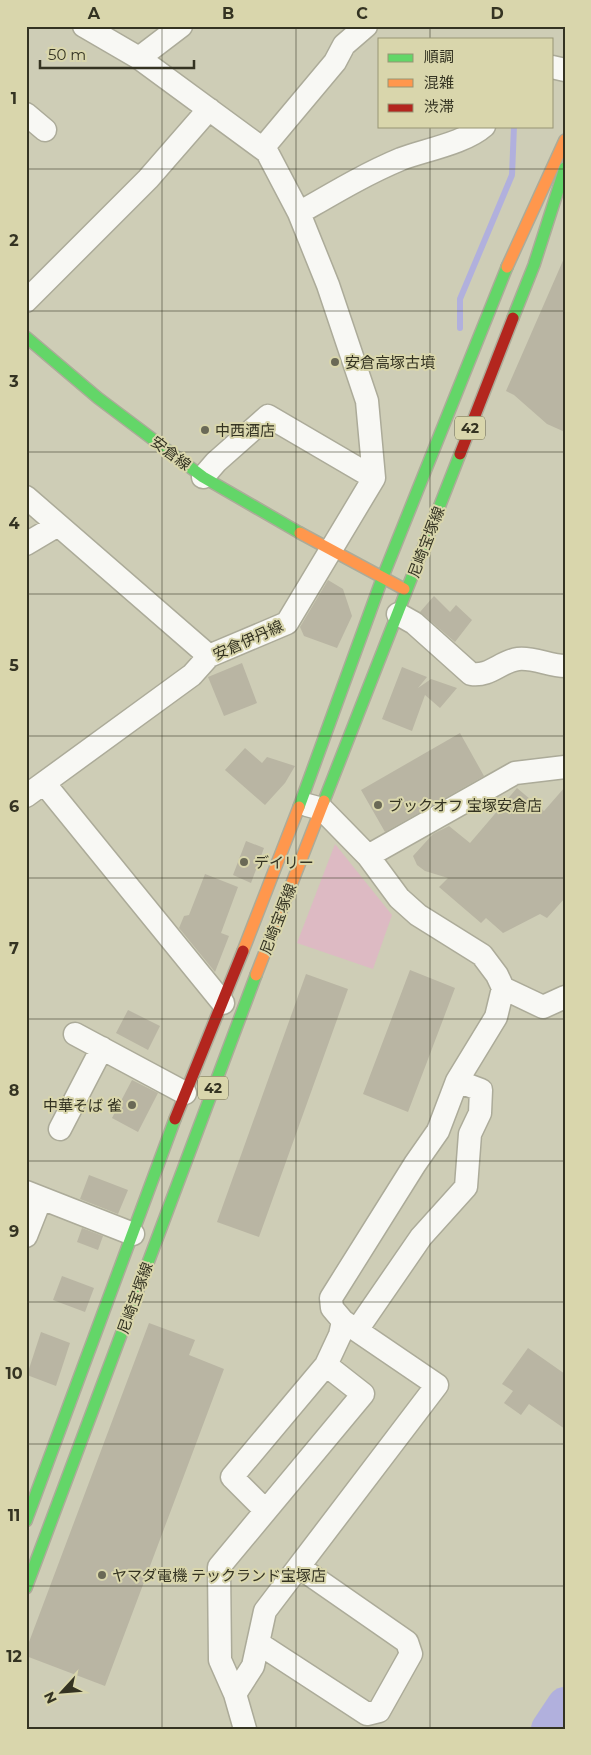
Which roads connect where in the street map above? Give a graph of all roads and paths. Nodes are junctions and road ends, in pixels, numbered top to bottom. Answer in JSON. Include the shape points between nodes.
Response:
{"nodes":[{"id":1,"x":84,"y":26,"type":"edge"},
{"id":2,"x":181,"y":26,"type":"edge"},
{"id":3,"x":366,"y":26,"type":"edge"},
{"id":4,"x":139,"y":58,"type":"junction"},
{"id":5,"x":209,"y":109,"type":"junction"},
{"id":6,"x":26,"y":114,"type":"edge"},
{"id":7,"x":481,"y":128,"type":"edge"},
{"id":8,"x":45,"y":130,"type":"dead end"},
{"id":9,"x":565,"y":140,"type":"edge"},
{"id":10,"x":263,"y":148,"type":"junction"},
{"id":11,"x":565,"y":168,"type":"edge"},
{"id":12,"x":299,"y":213,"type":"junction"},
{"id":13,"x":26,"y":301,"type":"edge"},
{"id":14,"x":26,"y":337,"type":"edge"},
{"id":15,"x":203,"y":477,"type":"junction"},
{"id":16,"x":374,"y":478,"type":"junction"},
{"id":17,"x":26,"y":496,"type":"edge"},
{"id":18,"x":58,"y":525,"type":"junction"},
{"id":19,"x":26,"y":544,"type":"edge"},
{"id":20,"x":330,"y":551,"type":"junction"},
{"id":21,"x":382,"y":579,"type":"junction"},
{"id":22,"x":407,"y":591,"type":"junction"},
{"id":23,"x":398,"y":614,"type":"junction"},
{"id":24,"x":209,"y":656,"type":"junction"},
{"id":25,"x":565,"y":666,"type":"edge"},
{"id":26,"x":565,"y":767,"type":"edge"},
{"id":27,"x":44,"y":782,"type":"junction"},
{"id":28,"x":26,"y":796,"type":"edge"},
{"id":29,"x":311,"y":806,"type":"junction"},
{"id":30,"x":368,"y":856,"type":"junction"},
{"id":31,"x":503,"y":988,"type":"junction"},
{"id":32,"x":565,"y":997,"type":"edge"},
{"id":33,"x":223,"y":1003,"type":"junction"},
{"id":34,"x":75,"y":1034,"type":"dead end"},
{"id":35,"x":102,"y":1048,"type":"junction"},
{"id":36,"x":457,"y":1081,"type":"junction"},
{"id":37,"x":185,"y":1093,"type":"junction"},
{"id":38,"x":60,"y":1129,"type":"dead end"},
{"id":39,"x":34,"y":1195,"type":"edge"},
{"id":40,"x":133,"y":1234,"type":"junction"},
{"id":41,"x":26,"y":1236,"type":"edge"},
{"id":42,"x":350,"y":1325,"type":"junction"},
{"id":43,"x":326,"y":1365,"type":"junction"},
{"id":44,"x":265,"y":1510,"type":"junction"},
{"id":45,"x":26,"y":1521,"type":"edge"},
{"id":46,"x":299,"y":1567,"type":"junction"},
{"id":47,"x":26,"y":1588,"type":"edge"},
{"id":48,"x":258,"y":1642,"type":"junction"},
{"id":49,"x":234,"y":1694,"type":"junction"},
{"id":50,"x":245,"y":1729,"type":"edge"}],
"edges":[{"from":1,"to":4,"type":"street"},
{"from":2,"to":4,"type":"street"},
{"from":3,"to":10,"type":"street","via":[[344,45],[335,62]]},
{"from":4,"to":5,"type":"street"},
{"from":5,"to":10,"type":"street"},
{"from":5,"to":13,"type":"street","via":[[148,179]]},
{"from":6,"to":8,"type":"street"},
{"from":7,"to":12,"type":"street","via":[[468,136],[362,176]]},
{"from":9,"to":21,"type":"main road","name":"尼崎宝塚線","number":"42","via":[[512,254]]},
{"from":10,"to":12,"type":"street"},
{"from":11,"to":22,"type":"main road","name":"尼崎宝塚線","number":"42","via":[[534,265]]},
{"from":12,"to":16,"type":"street","via":[[331,294],[367,401]]},
{"from":14,"to":15,"type":"main road","name":"安倉線","via":[[98,398]]},
{"from":15,"to":16,"type":"street","via":[[268,416]]},
{"from":15,"to":20,"type":"main road","name":"安倉線"},
{"from":16,"to":20,"type":"street","name":"安倉伊丹線"},
{"from":17,"to":18,"type":"street"},
{"from":18,"to":19,"type":"street"},
{"from":18,"to":24,"type":"street"},
{"from":20,"to":21,"type":"main road"},
{"from":20,"to":24,"type":"street","name":"安倉伊丹線","via":[[288,623]]},
{"from":21,"to":22,"type":"main road"},
{"from":21,"to":29,"type":"main road","name":"尼崎宝塚線","number":"42"},
{"from":22,"to":23,"type":"main road","name":"尼崎宝塚線","number":"42"},
{"from":23,"to":25,"type":"street","via":[[414,623],[471,674],[480,675],[521,659]]},
{"from":23,"to":29,"type":"main road","name":"尼崎宝塚線","number":"42"},
{"from":24,"to":27,"type":"street","name":"安倉伊丹線","via":[[192,675]]},
{"from":26,"to":30,"type":"street","via":[[515,773]]},
{"from":27,"to":28,"type":"street","name":"安倉伊丹線"},
{"from":27,"to":33,"type":"street"},
{"from":29,"to":30,"type":"street"},
{"from":29,"to":33,"type":"main road","name":"尼崎宝塚線","number":"42"},
{"from":29,"to":47,"type":"main road","name":"尼崎宝塚線","number":"42","via":[[238,1020]]},
{"from":30,"to":31,"type":"street","via":[[399,898],[418,915],[482,955]]},
{"from":31,"to":32,"type":"street","via":[[543,1007]]},
{"from":31,"to":36,"type":"street","via":[[496,1017]]},
{"from":33,"to":37,"type":"main road","name":"尼崎宝塚線","number":"42"},
{"from":34,"to":35,"type":"street"},
{"from":35,"to":37,"type":"street"},
{"from":35,"to":38,"type":"street"},
{"from":36,"to":42,"type":"street","via":[[438,1131],[331,1298],[332,1308]]},
{"from":36,"to":42,"type":"street","via":[[481,1090],[480,1113],[470,1134],[466,1187]]},
{"from":37,"to":40,"type":"main road","name":"尼崎宝塚線","number":"42"},
{"from":39,"to":40,"type":"street"},
{"from":39,"to":41,"type":"street"},
{"from":40,"to":45,"type":"main road","name":"尼崎宝塚線","number":"42"},
{"from":42,"to":43,"type":"street","via":[[340,1335]]},
{"from":42,"to":46,"type":"street","via":[[437,1385]]},
{"from":43,"to":44,"type":"street","via":[[232,1478]]},
{"from":43,"to":44,"type":"street","via":[[363,1394]]},
{"from":44,"to":49,"type":"street","via":[[219,1566],[220,1660]]},
{"from":46,"to":48,"type":"street","via":[[265,1611]]},
{"from":46,"to":48,"type":"street","via":[[407,1642],[411,1654],[379,1711],[367,1714]]},
{"from":48,"to":49,"type":"street","via":[[253,1666]]},
{"from":49,"to":50,"type":"street"}]}
